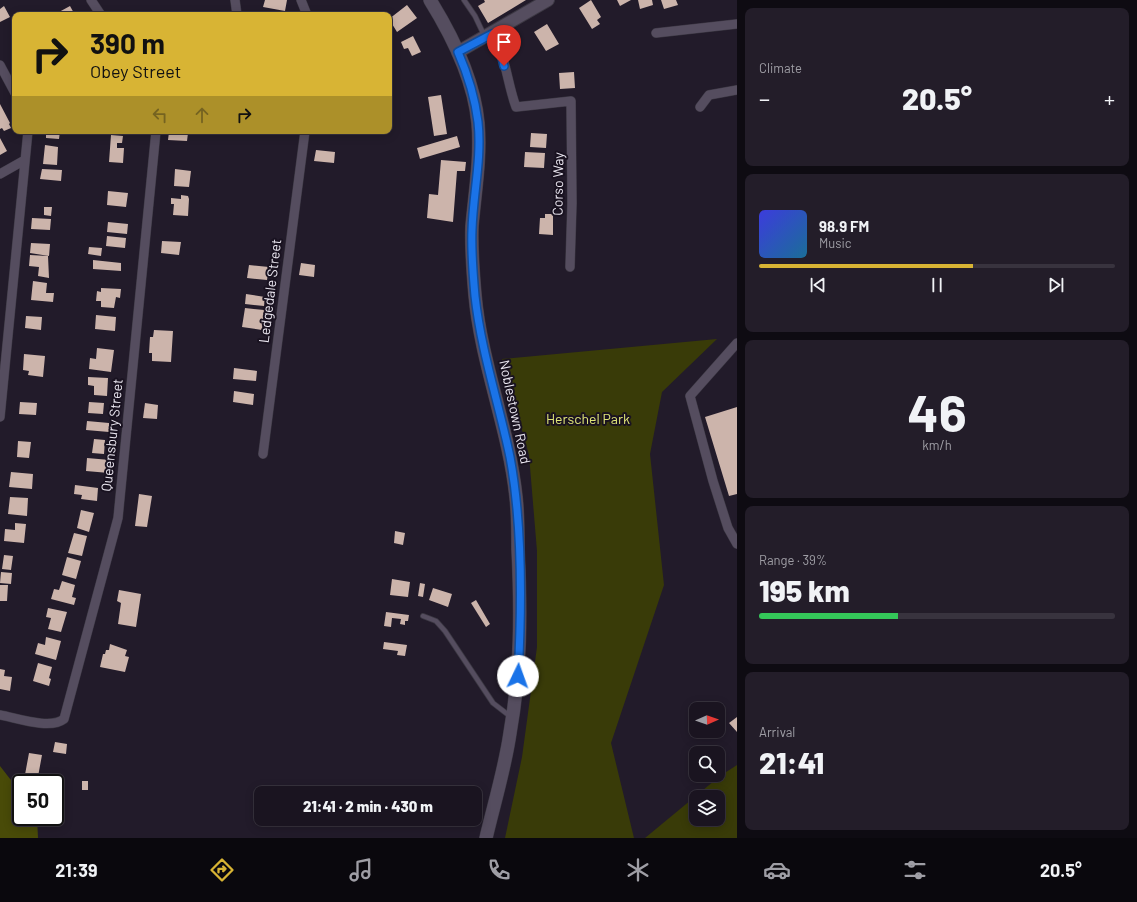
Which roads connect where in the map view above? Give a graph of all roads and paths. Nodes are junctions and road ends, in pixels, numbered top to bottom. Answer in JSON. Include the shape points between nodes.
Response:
{"nodes":[{"id":1,"x":91,"y":0,"type":"edge"},
{"id":2,"x":235,"y":0,"type":"edge"},
{"id":3,"x":301,"y":0,"type":"edge"},
{"id":4,"x":464,"y":0,"type":"edge"},
{"id":5,"x":548,"y":0,"type":"edge"},
{"id":6,"x":433,"y":1,"type":"edge"},
{"id":7,"x":99,"y":12,"type":"edge"},
{"id":8,"x":237,"y":12,"type":"edge"},
{"id":9,"x":306,"y":12,"type":"edge"},
{"id":10,"x":737,"y":24,"type":"edge"},
{"id":11,"x":656,"y":33,"type":"dead end"},
{"id":12,"x":489,"y":36,"type":"junction"},
{"id":13,"x":458,"y":52,"type":"junction"},
{"id":14,"x":0,"y":65,"type":"edge"},
{"id":15,"x":12,"y":87,"type":"edge"},
{"id":16,"x":737,"y":90,"type":"edge"},
{"id":17,"x":700,"y":107,"type":"dead end"},
{"id":18,"x":28,"y":134,"type":"edge"},
{"id":19,"x":156,"y":134,"type":"edge"},
{"id":20,"x":305,"y":134,"type":"edge"},
{"id":21,"x":24,"y":160,"type":"junction"},
{"id":22,"x":0,"y":174,"type":"edge"},
{"id":23,"x":570,"y":267,"type":"dead end"},
{"id":24,"x":737,"y":343,"type":"edge"},
{"id":25,"x":0,"y":417,"type":"edge"},
{"id":26,"x":263,"y":454,"type":"dead end"},
{"id":27,"x":737,"y":544,"type":"edge"},
{"id":28,"x":423,"y":616,"type":"dead end"},
{"id":29,"x":0,"y":715,"type":"edge"},
{"id":30,"x":512,"y":718,"type":"junction"},
{"id":31,"x":486,"y":838,"type":"edge"}],
"edges":[{"from":1,"to":7,"type":"street"},
{"from":2,"to":8,"type":"street"},
{"from":3,"to":9,"type":"street"},
{"from":4,"to":12,"type":"lane"},
{"from":5,"to":12,"type":"street"},
{"from":6,"to":13,"type":"main road","name":"Noblestown Road"},
{"from":10,"to":11,"type":"street"},
{"from":12,"to":13,"type":"street"},
{"from":12,"to":23,"type":"street","name":"Corso Way","via":[[499,45],[509,89],[516,106],[571,101]]},
{"from":13,"to":30,"type":"main road","name":"Noblestown Road","via":[[472,90],[478,123],[477,178],[472,229],[475,298],[516,497],[520,635]]},
{"from":14,"to":15,"type":"street"},
{"from":16,"to":17,"type":"street","via":[[709,95]]},
{"from":18,"to":21,"type":"street"},
{"from":19,"to":29,"type":"street","name":"Queensbury Street","via":[[118,518],[64,718],[58,723],[48,724]]},
{"from":20,"to":26,"type":"street","name":"Ledgedale Street"},
{"from":21,"to":22,"type":"street"},
{"from":21,"to":25,"type":"street"},
{"from":24,"to":27,"type":"street","via":[[690,396],[713,481],[728,528]]},
{"from":28,"to":30,"type":"lane","via":[[436,621],[445,631],[494,703]]},
{"from":30,"to":31,"type":"main road","name":"Noblestown Road"}]}
